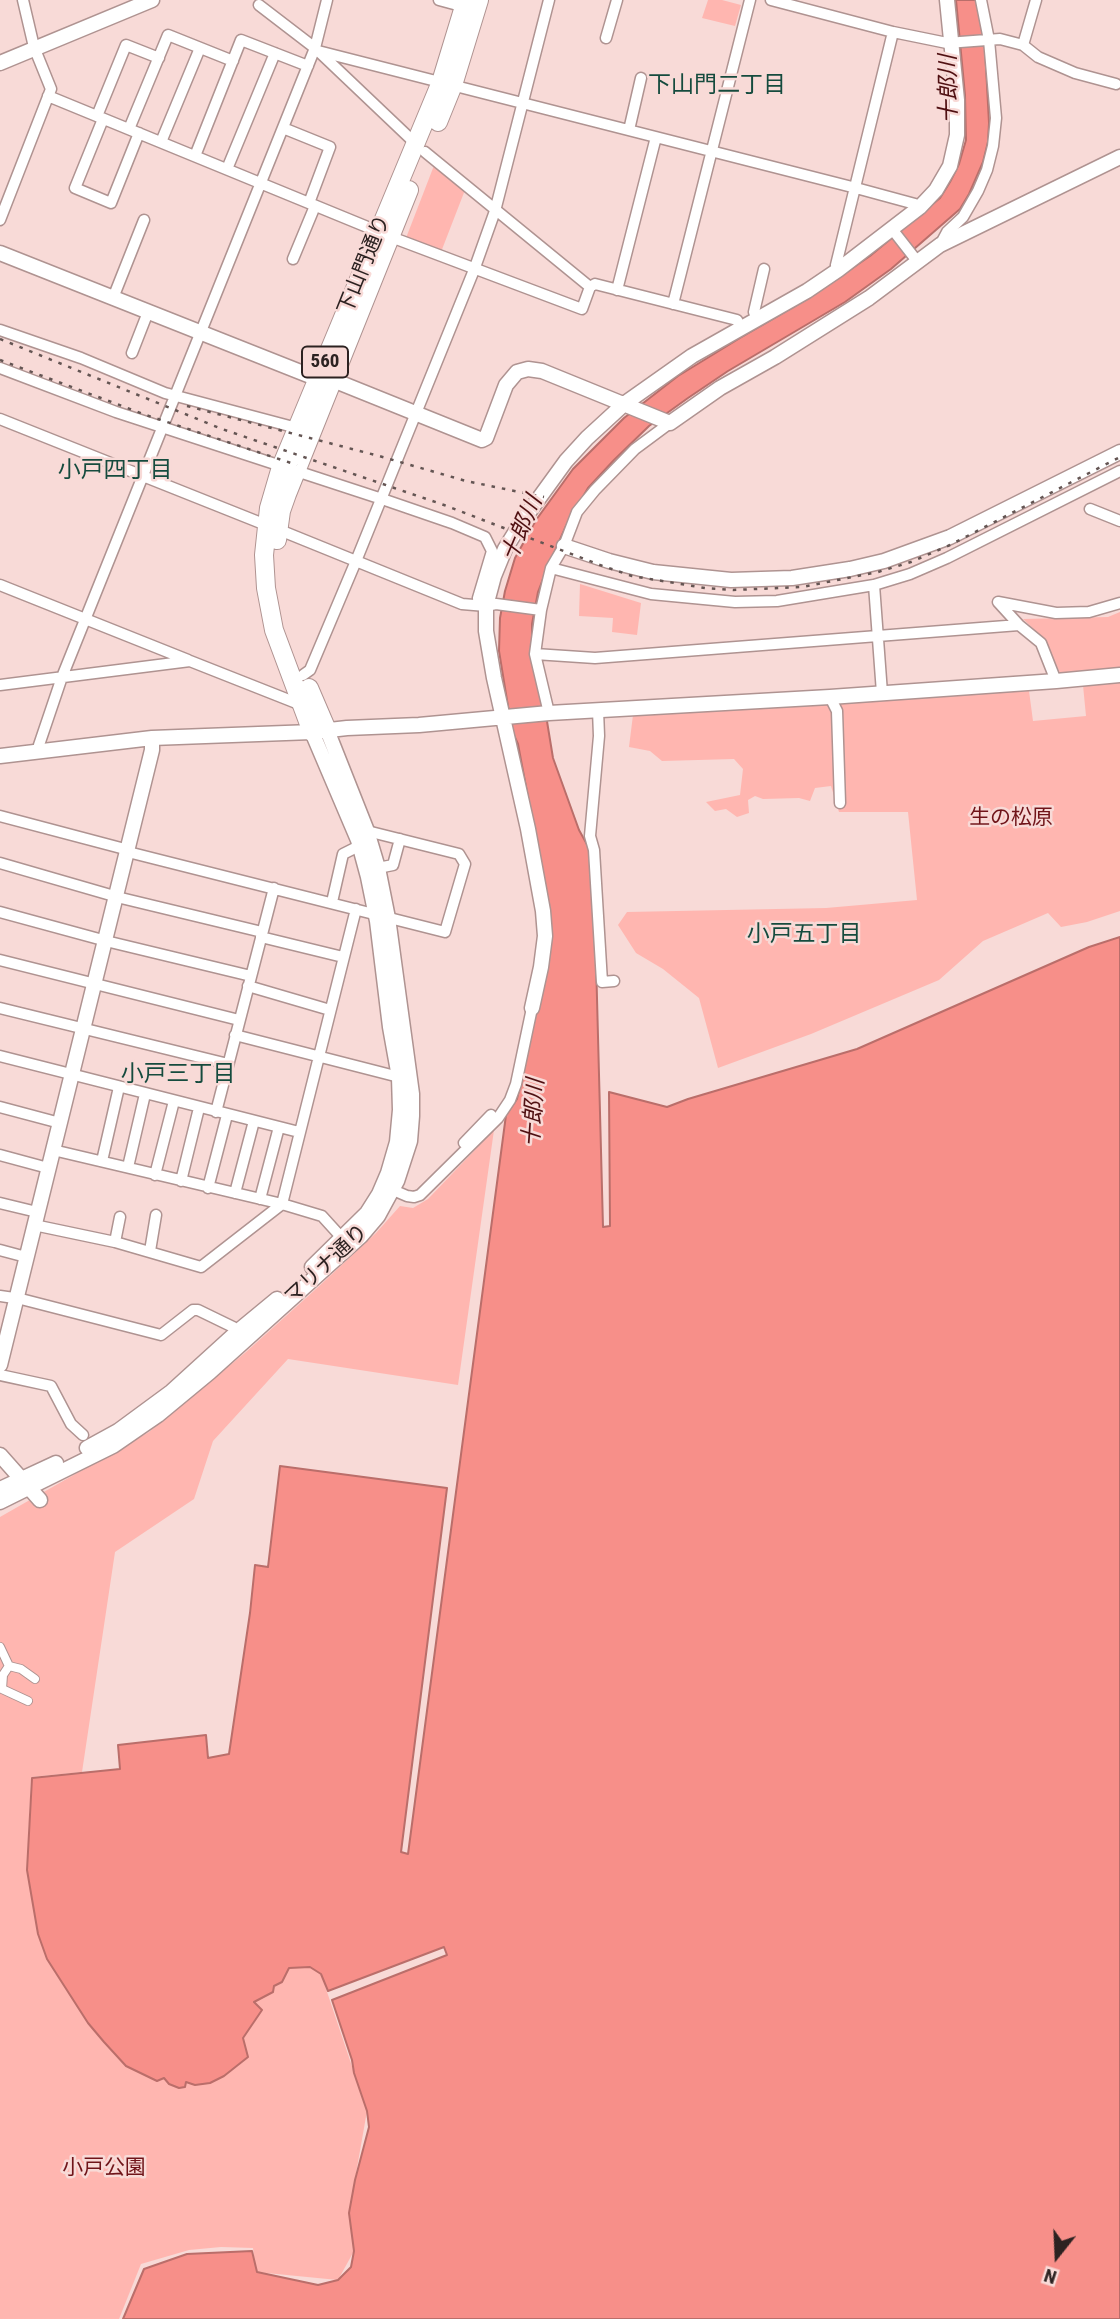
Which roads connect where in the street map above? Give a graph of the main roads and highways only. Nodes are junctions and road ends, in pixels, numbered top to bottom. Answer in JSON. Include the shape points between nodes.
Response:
{"nodes":[{"id":1,"x":470,"y":2,"type":"edge"},
{"id":2,"x":325,"y":380,"type":"junction"},
{"id":3,"x":289,"y":469,"type":"junction"},
{"id":4,"x":272,"y":527,"type":"junction"}],
"edges":[{"from":1,"to":2,"type":"main road","name":"下山門通り","number":"560","via":[[447,83]]},
{"from":2,"to":3,"type":"main road","name":"下山門通り","number":"560"},
{"from":2,"to":3,"type":"main road","name":"下山門通り","number":"560","via":[[297,428]]},
{"from":3,"to":4,"type":"main road","name":"下山門通り","number":"560"},
{"from":4,"to":4,"type":"main road","name":"下山門通り","number":"560","via":[[283,627],[319,731],[304,706],[274,630],[264,555]]}]}
